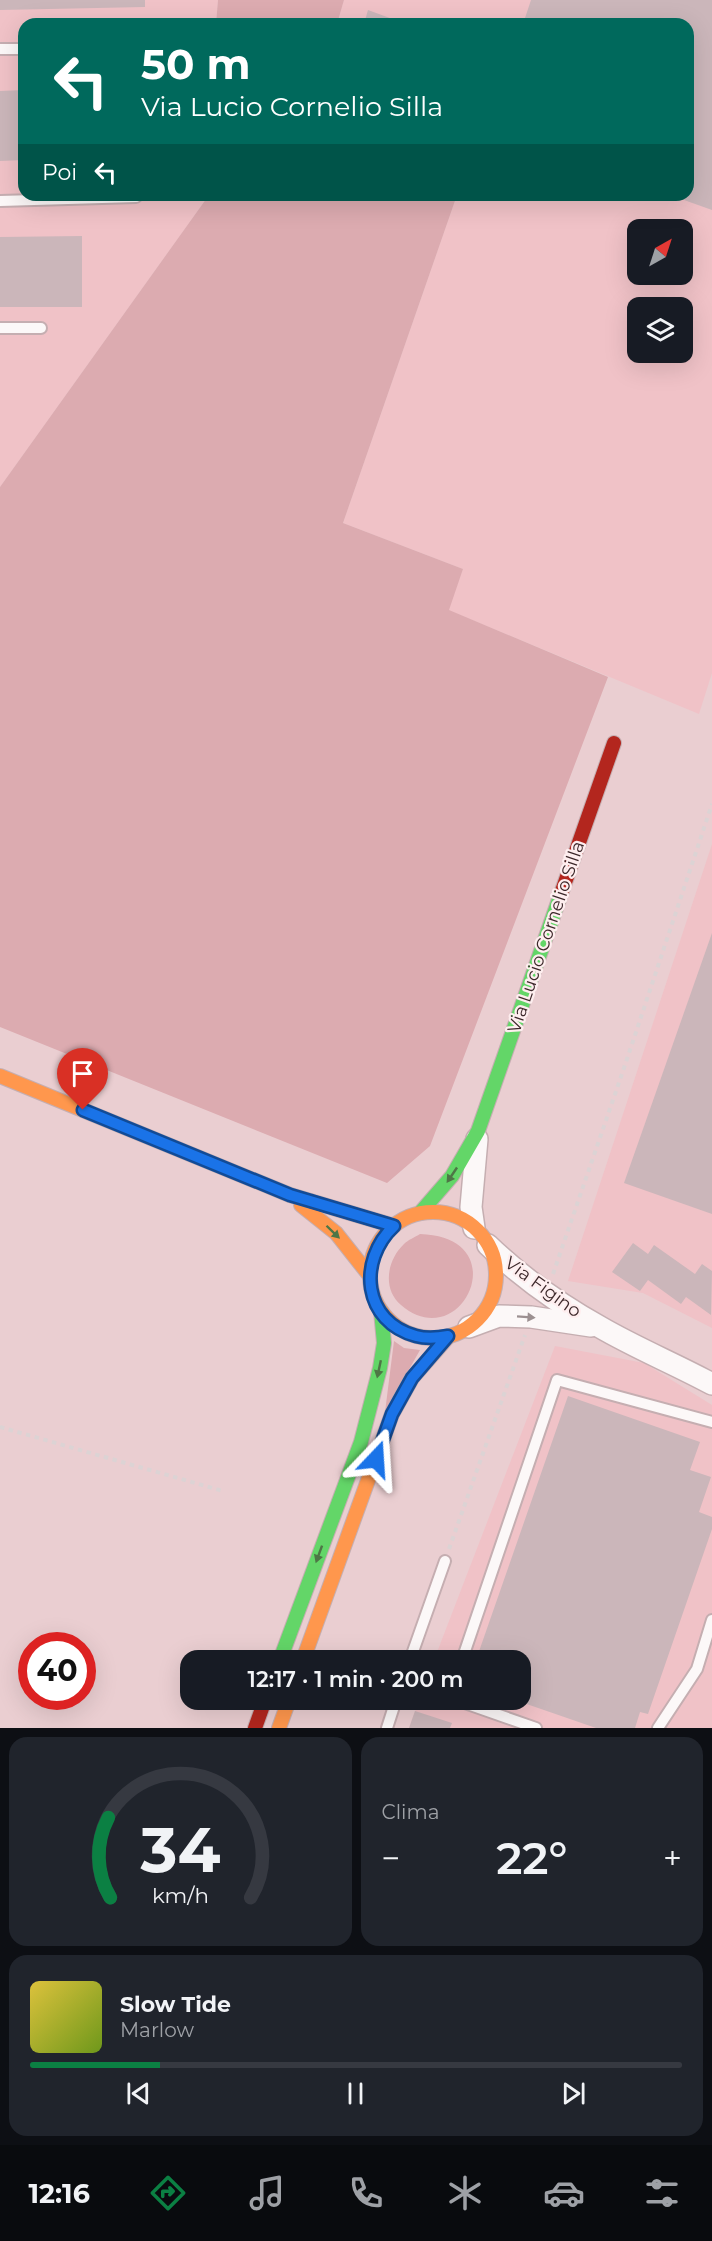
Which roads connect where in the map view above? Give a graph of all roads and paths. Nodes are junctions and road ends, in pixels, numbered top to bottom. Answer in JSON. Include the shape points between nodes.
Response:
{"nodes":[{"id":1,"x":18,"y":48,"type":"edge"},
{"id":2,"x":0,"y":49,"type":"edge"},
{"id":3,"x":18,"y":200,"type":"edge"},
{"id":4,"x":0,"y":201,"type":"edge"},
{"id":5,"x":0,"y":328,"type":"edge"},
{"id":6,"x":41,"y":328,"type":"dead end"},
{"id":7,"x":614,"y":743,"type":"dead end"},
{"id":8,"x":712,"y":804,"type":"edge"},
{"id":9,"x":0,"y":1076,"type":"edge"},
{"id":10,"x":478,"y":1131,"type":"junction"},
{"id":11,"x":290,"y":1195,"type":"junction"},
{"id":12,"x":420,"y":1213,"type":"junction"},
{"id":13,"x":394,"y":1226,"type":"junction"},
{"id":14,"x":474,"y":1228,"type":"junction"},
{"id":15,"x":488,"y":1245,"type":"junction"},
{"id":16,"x":370,"y":1276,"type":"junction"},
{"id":17,"x":544,"y":1292,"type":"junction"},
{"id":18,"x":381,"y":1311,"type":"junction"},
{"id":19,"x":531,"y":1317,"type":"junction"},
{"id":20,"x":469,"y":1327,"type":"junction"},
{"id":21,"x":600,"y":1328,"type":"junction"},
{"id":22,"x":448,"y":1336,"type":"junction"},
{"id":23,"x":712,"y":1384,"type":"edge"},
{"id":24,"x":712,"y":1422,"type":"edge"},
{"id":25,"x":0,"y":1427,"type":"edge"},
{"id":26,"x":223,"y":1491,"type":"dead end"},
{"id":27,"x":445,"y":1561,"type":"joint"},
{"id":28,"x":712,"y":1620,"type":"edge"},
{"id":29,"x":284,"y":1650,"type":"edge"},
{"id":30,"x":307,"y":1650,"type":"edge"},
{"id":31,"x":414,"y":1650,"type":"edge"},
{"id":32,"x":465,"y":1650,"type":"edge"},
{"id":33,"x":261,"y":1710,"type":"edge"},
{"id":34,"x":286,"y":1710,"type":"edge"},
{"id":35,"x":393,"y":1710,"type":"edge"},
{"id":36,"x":485,"y":1710,"type":"edge"},
{"id":37,"x":255,"y":1728,"type":"edge"},
{"id":38,"x":279,"y":1728,"type":"edge"},
{"id":39,"x":387,"y":1728,"type":"edge"},
{"id":40,"x":536,"y":1728,"type":"edge"},
{"id":41,"x":658,"y":1728,"type":"edge"}],
"edges":[{"from":1,"to":2,"type":"lane"},
{"from":3,"to":4,"type":"lane"},
{"from":5,"to":6,"type":"lane"},
{"from":7,"to":10,"type":"street","name":"Via Lucio Cornelio Silla"},
{"from":8,"to":17,"type":"path"},
{"from":9,"to":11,"type":"street","name":"Via Lucio Cornelio Silla"},
{"from":10,"to":12,"type":"street","name":"Via Lucio Cornelio Silla","one_way":true,"via":[[452,1176]]},
{"from":10,"to":14,"type":"street","name":"Via Lucio Cornelio Silla","via":[[471,1207]]},
{"from":11,"to":13,"type":"street","name":"Via Lucio Cornelio Silla"},
{"from":11,"to":16,"type":"street","name":"Via Lucio Cornelio Silla","one_way":true,"via":[[336,1233]]},
{"from":12,"to":13,"type":"street","name":"Via Lucio Cornelio Silla"},
{"from":12,"to":14,"type":"street","name":"Via Lucio Cornelio Silla","via":[[449,1214]]},
{"from":13,"to":16,"type":"street","name":"Via Lucio Cornelio Silla","via":[[376,1248]]},
{"from":14,"to":15,"type":"street","name":"Via Lucio Cornelio Silla"},
{"from":15,"to":17,"type":"street","name":"Via Figino"},
{"from":15,"to":20,"type":"street","name":"Via Lucio Cornelio Silla","via":[[495,1282],[486,1309]]},
{"from":16,"to":18,"type":"street","name":"Via Lucio Cornelio Silla"},
{"from":17,"to":21,"type":"street","name":"Via Figino"},
{"from":18,"to":22,"type":"street","name":"Via Lucio Cornelio Silla","via":[[401,1330],[415,1336]]},
{"from":18,"to":29,"type":"street","name":"Via Lucio Cornelio Silla","one_way":true,"via":[[384,1343],[361,1442]]},
{"from":20,"to":19,"type":"street","name":"Via Figino","one_way":true,"via":[[499,1316]]},
{"from":19,"to":21,"type":"street","name":"Via Figino"},
{"from":19,"to":27,"type":"path"},
{"from":20,"to":22,"type":"street","name":"Via Lucio Cornelio Silla"},
{"from":21,"to":23,"type":"street","name":"Via Figino"},
{"from":22,"to":30,"type":"street","name":"Via Lucio Cornelio Silla","via":[[412,1378],[392,1414]]},
{"from":24,"to":32,"type":"lane","via":[[557,1380]]},
{"from":25,"to":26,"type":"path"},
{"from":27,"to":31,"type":"lane"},
{"from":28,"to":41,"type":"lane","via":[[696,1669]]},
{"from":33,"to":37,"type":"street"},
{"from":34,"to":38,"type":"street"},
{"from":35,"to":39,"type":"lane"},
{"from":36,"to":40,"type":"lane"}]}
